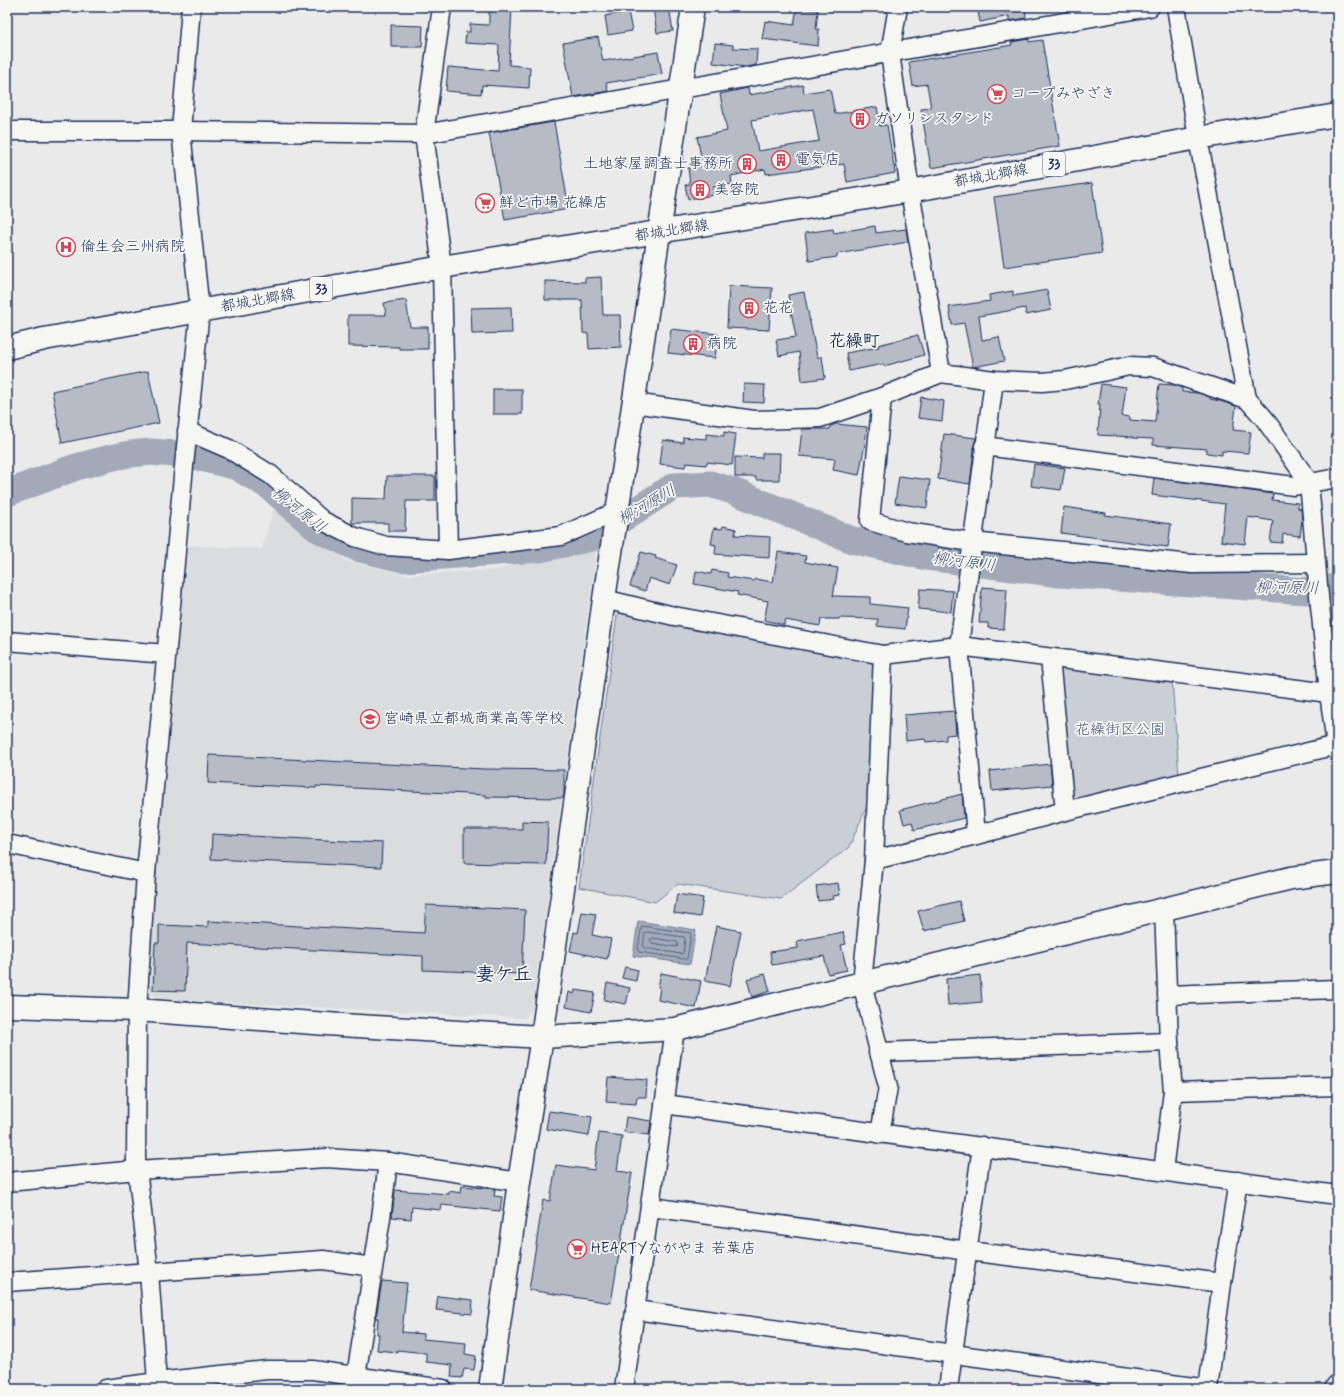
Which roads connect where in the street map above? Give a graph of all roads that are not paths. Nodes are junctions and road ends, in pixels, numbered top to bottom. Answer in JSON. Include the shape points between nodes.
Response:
{"nodes":[{"id":1,"x":191,"y":7,"type":"edge"},
{"id":2,"x":442,"y":7,"type":"edge"},
{"id":3,"x":693,"y":7,"type":"edge"},
{"id":4,"x":898,"y":7,"type":"edge"},
{"id":5,"x":1150,"y":7,"type":"edge"},
{"id":6,"x":1176,"y":7,"type":"edge"},
{"id":7,"x":890,"y":54,"type":"junction"},
{"id":8,"x":681,"y":90,"type":"junction"},
{"id":9,"x":1337,"y":115,"type":"edge"},
{"id":10,"x":7,"y":131,"type":"edge"},
{"id":11,"x":181,"y":131,"type":"junction"},
{"id":12,"x":424,"y":134,"type":"junction"},
{"id":13,"x":1198,"y":138,"type":"junction"},
{"id":14,"x":910,"y":191,"type":"junction"},
{"id":15,"x":659,"y":233,"type":"junction"},
{"id":16,"x":442,"y":267,"type":"junction"},
{"id":17,"x":200,"y":311,"type":"junction"},
{"id":18,"x":7,"y":348,"type":"edge"},
{"id":19,"x":941,"y":373,"type":"junction"},
{"id":20,"x":994,"y":380,"type":"junction"},
{"id":21,"x":882,"y":397,"type":"junction"},
{"id":22,"x":1247,"y":399,"type":"junction"},
{"id":23,"x":633,"y":402,"type":"junction"},
{"id":24,"x":187,"y":438,"type":"junction"},
{"id":25,"x":984,"y":446,"type":"junction"},
{"id":26,"x":1337,"y":478,"type":"edge"},
{"id":27,"x":1309,"y":482,"type":"junction"},
{"id":28,"x":618,"y":511,"type":"junction"},
{"id":29,"x":971,"y":545,"type":"junction"},
{"id":30,"x":448,"y":550,"type":"junction"},
{"id":31,"x":1316,"y":568,"type":"junction"},
{"id":32,"x":604,"y":599,"type":"junction"},
{"id":33,"x":7,"y":640,"type":"edge"},
{"id":34,"x":959,"y":646,"type":"junction"},
{"id":35,"x":166,"y":654,"type":"junction"},
{"id":36,"x":883,"y":655,"type":"junction"},
{"id":37,"x":1050,"y":658,"type":"junction"},
{"id":38,"x":1329,"y":693,"type":"junction"},
{"id":39,"x":1336,"y":747,"type":"edge"},
{"id":40,"x":1065,"y":811,"type":"junction"},
{"id":41,"x":976,"y":836,"type":"junction"},
{"id":42,"x":7,"y":844,"type":"edge"},
{"id":43,"x":874,"y":860,"type":"junction"},
{"id":44,"x":1337,"y":872,"type":"edge"},
{"id":45,"x":146,"y":873,"type":"junction"},
{"id":46,"x":1164,"y":909,"type":"junction"},
{"id":47,"x":862,"y":983,"type":"junction"},
{"id":48,"x":1337,"y":989,"type":"edge"},
{"id":49,"x":1167,"y":995,"type":"junction"},
{"id":50,"x":7,"y":1006,"type":"edge"},
{"id":51,"x":137,"y":1010,"type":"junction"},
{"id":52,"x":675,"y":1029,"type":"junction"},
{"id":53,"x":542,"y":1037,"type":"junction"},
{"id":54,"x":1169,"y":1042,"type":"junction"},
{"id":55,"x":878,"y":1052,"type":"junction"},
{"id":56,"x":1337,"y":1086,"type":"edge"},
{"id":57,"x":1173,"y":1091,"type":"junction"},
{"id":58,"x":664,"y":1104,"type":"junction"},
{"id":59,"x":880,"y":1134,"type":"junction"},
{"id":60,"x":982,"y":1146,"type":"junction"},
{"id":61,"x":388,"y":1162,"type":"junction"},
{"id":62,"x":138,"y":1170,"type":"junction"},
{"id":63,"x":1163,"y":1171,"type":"junction"},
{"id":64,"x":1238,"y":1181,"type":"junction"},
{"id":65,"x":7,"y":1182,"type":"edge"},
{"id":66,"x":519,"y":1182,"type":"junction"},
{"id":67,"x":1337,"y":1195,"type":"edge"},
{"id":68,"x":651,"y":1207,"type":"junction"},
{"id":69,"x":968,"y":1251,"type":"junction"},
{"id":70,"x":373,"y":1267,"type":"junction"},
{"id":71,"x":149,"y":1272,"type":"junction"},
{"id":72,"x":7,"y":1282,"type":"edge"},
{"id":73,"x":1222,"y":1283,"type":"junction"},
{"id":74,"x":636,"y":1310,"type":"junction"},
{"id":75,"x":954,"y":1353,"type":"junction"},
{"id":76,"x":157,"y":1382,"type":"junction"},
{"id":77,"x":355,"y":1382,"type":"edge"},
{"id":78,"x":106,"y":1389,"type":"edge"},
{"id":79,"x":443,"y":1389,"type":"edge"},
{"id":80,"x":490,"y":1389,"type":"edge"},
{"id":81,"x":624,"y":1389,"type":"edge"},
{"id":82,"x":948,"y":1389,"type":"edge"},
{"id":83,"x":1208,"y":1389,"type":"edge"}],
"edges":[{"from":1,"to":11,"type":"street"},
{"from":2,"to":12,"type":"street"},
{"from":3,"to":8,"type":"street"},
{"from":4,"to":7,"type":"street"},
{"from":5,"to":7,"type":"street"},
{"from":6,"to":13,"type":"street"},
{"from":7,"to":8,"type":"street"},
{"from":7,"to":14,"type":"street"},
{"from":8,"to":12,"type":"street"},
{"from":8,"to":15,"type":"street"},
{"from":9,"to":13,"type":"street","name":"都城北郷線","number":"33"},
{"from":10,"to":11,"type":"street"},
{"from":11,"to":12,"type":"street"},
{"from":11,"to":17,"type":"street"},
{"from":12,"to":16,"type":"street"},
{"from":13,"to":14,"type":"street","name":"都城北郷線","number":"33"},
{"from":13,"to":22,"type":"street"},
{"from":14,"to":15,"type":"street","name":"都城北郷線","number":"33"},
{"from":14,"to":19,"type":"street"},
{"from":15,"to":16,"type":"street","name":"都城北郷線","number":"33"},
{"from":15,"to":23,"type":"street"},
{"from":16,"to":17,"type":"street","name":"都城北郷線","number":"33"},
{"from":16,"to":30,"type":"street"},
{"from":17,"to":18,"type":"street","name":"都城北郷線","number":"33"},
{"from":17,"to":24,"type":"street"},
{"from":19,"to":20,"type":"street"},
{"from":19,"to":21,"type":"street"},
{"from":20,"to":22,"type":"street","via":[[1042,382],[1065,380],[1129,366],[1153,367]]},
{"from":20,"to":25,"type":"street"},
{"from":21,"to":23,"type":"street","via":[[820,418],[754,420]]},
{"from":21,"to":29,"type":"street","via":[[870,521],[907,532]]},
{"from":22,"to":27,"type":"street","via":[[1264,418]]},
{"from":23,"to":28,"type":"street"},
{"from":24,"to":30,"type":"street","via":[[228,449],[270,475],[323,521],[355,537],[386,546]]},
{"from":24,"to":35,"type":"street"},
{"from":25,"to":27,"type":"street","via":[[1294,486]]},
{"from":25,"to":29,"type":"street"},
{"from":26,"to":27,"type":"street"},
{"from":27,"to":31,"type":"street"},
{"from":28,"to":30,"type":"street","via":[[561,536]]},
{"from":28,"to":32,"type":"street"},
{"from":29,"to":31,"type":"street","via":[[1192,564]]},
{"from":29,"to":34,"type":"street"},
{"from":31,"to":38,"type":"street"},
{"from":32,"to":36,"type":"street","via":[[674,616]]},
{"from":32,"to":53,"type":"street"},
{"from":33,"to":35,"type":"street"},
{"from":34,"to":36,"type":"street"},
{"from":34,"to":37,"type":"street"},
{"from":34,"to":41,"type":"street"},
{"from":35,"to":45,"type":"street"},
{"from":36,"to":43,"type":"street"},
{"from":37,"to":38,"type":"street"},
{"from":37,"to":40,"type":"street"},
{"from":38,"to":39,"type":"street"},
{"from":39,"to":40,"type":"street"},
{"from":40,"to":41,"type":"street"},
{"from":41,"to":43,"type":"street"},
{"from":42,"to":45,"type":"street"},
{"from":43,"to":47,"type":"street"},
{"from":44,"to":46,"type":"street","via":[[1291,878]]},
{"from":45,"to":51,"type":"street"},
{"from":46,"to":47,"type":"street"},
{"from":46,"to":49,"type":"street"},
{"from":47,"to":52,"type":"street"},
{"from":47,"to":55,"type":"street"},
{"from":48,"to":49,"type":"street"},
{"from":49,"to":54,"type":"street"},
{"from":50,"to":51,"type":"street"},
{"from":51,"to":53,"type":"street"},
{"from":51,"to":62,"type":"street"},
{"from":52,"to":53,"type":"street"},
{"from":52,"to":58,"type":"street"},
{"from":53,"to":66,"type":"street"},
{"from":54,"to":55,"type":"street"},
{"from":54,"to":57,"type":"street"},
{"from":55,"to":59,"type":"street","via":[[888,1088]]},
{"from":56,"to":57,"type":"street"},
{"from":57,"to":63,"type":"street"},
{"from":58,"to":59,"type":"street"},
{"from":58,"to":68,"type":"street"},
{"from":59,"to":60,"type":"street"},
{"from":60,"to":63,"type":"street"},
{"from":60,"to":69,"type":"street"},
{"from":61,"to":62,"type":"street","via":[[326,1158]]},
{"from":61,"to":66,"type":"street"},
{"from":61,"to":70,"type":"street"},
{"from":62,"to":65,"type":"street"},
{"from":62,"to":71,"type":"street"},
{"from":63,"to":64,"type":"street"},
{"from":64,"to":67,"type":"street"},
{"from":64,"to":73,"type":"street"},
{"from":66,"to":80,"type":"street"},
{"from":68,"to":69,"type":"street"},
{"from":68,"to":74,"type":"street"},
{"from":69,"to":73,"type":"street"},
{"from":69,"to":75,"type":"street"},
{"from":70,"to":71,"type":"street","via":[[323,1260]]},
{"from":70,"to":77,"type":"street"},
{"from":71,"to":72,"type":"street"},
{"from":71,"to":76,"type":"street"},
{"from":73,"to":83,"type":"street"},
{"from":74,"to":75,"type":"street"},
{"from":74,"to":81,"type":"street"},
{"from":75,"to":82,"type":"street"},
{"from":75,"to":83,"type":"street"},
{"from":76,"to":77,"type":"street","via":[[267,1370],[313,1370]]},
{"from":76,"to":78,"type":"street"},
{"from":77,"to":79,"type":"street"}]}
